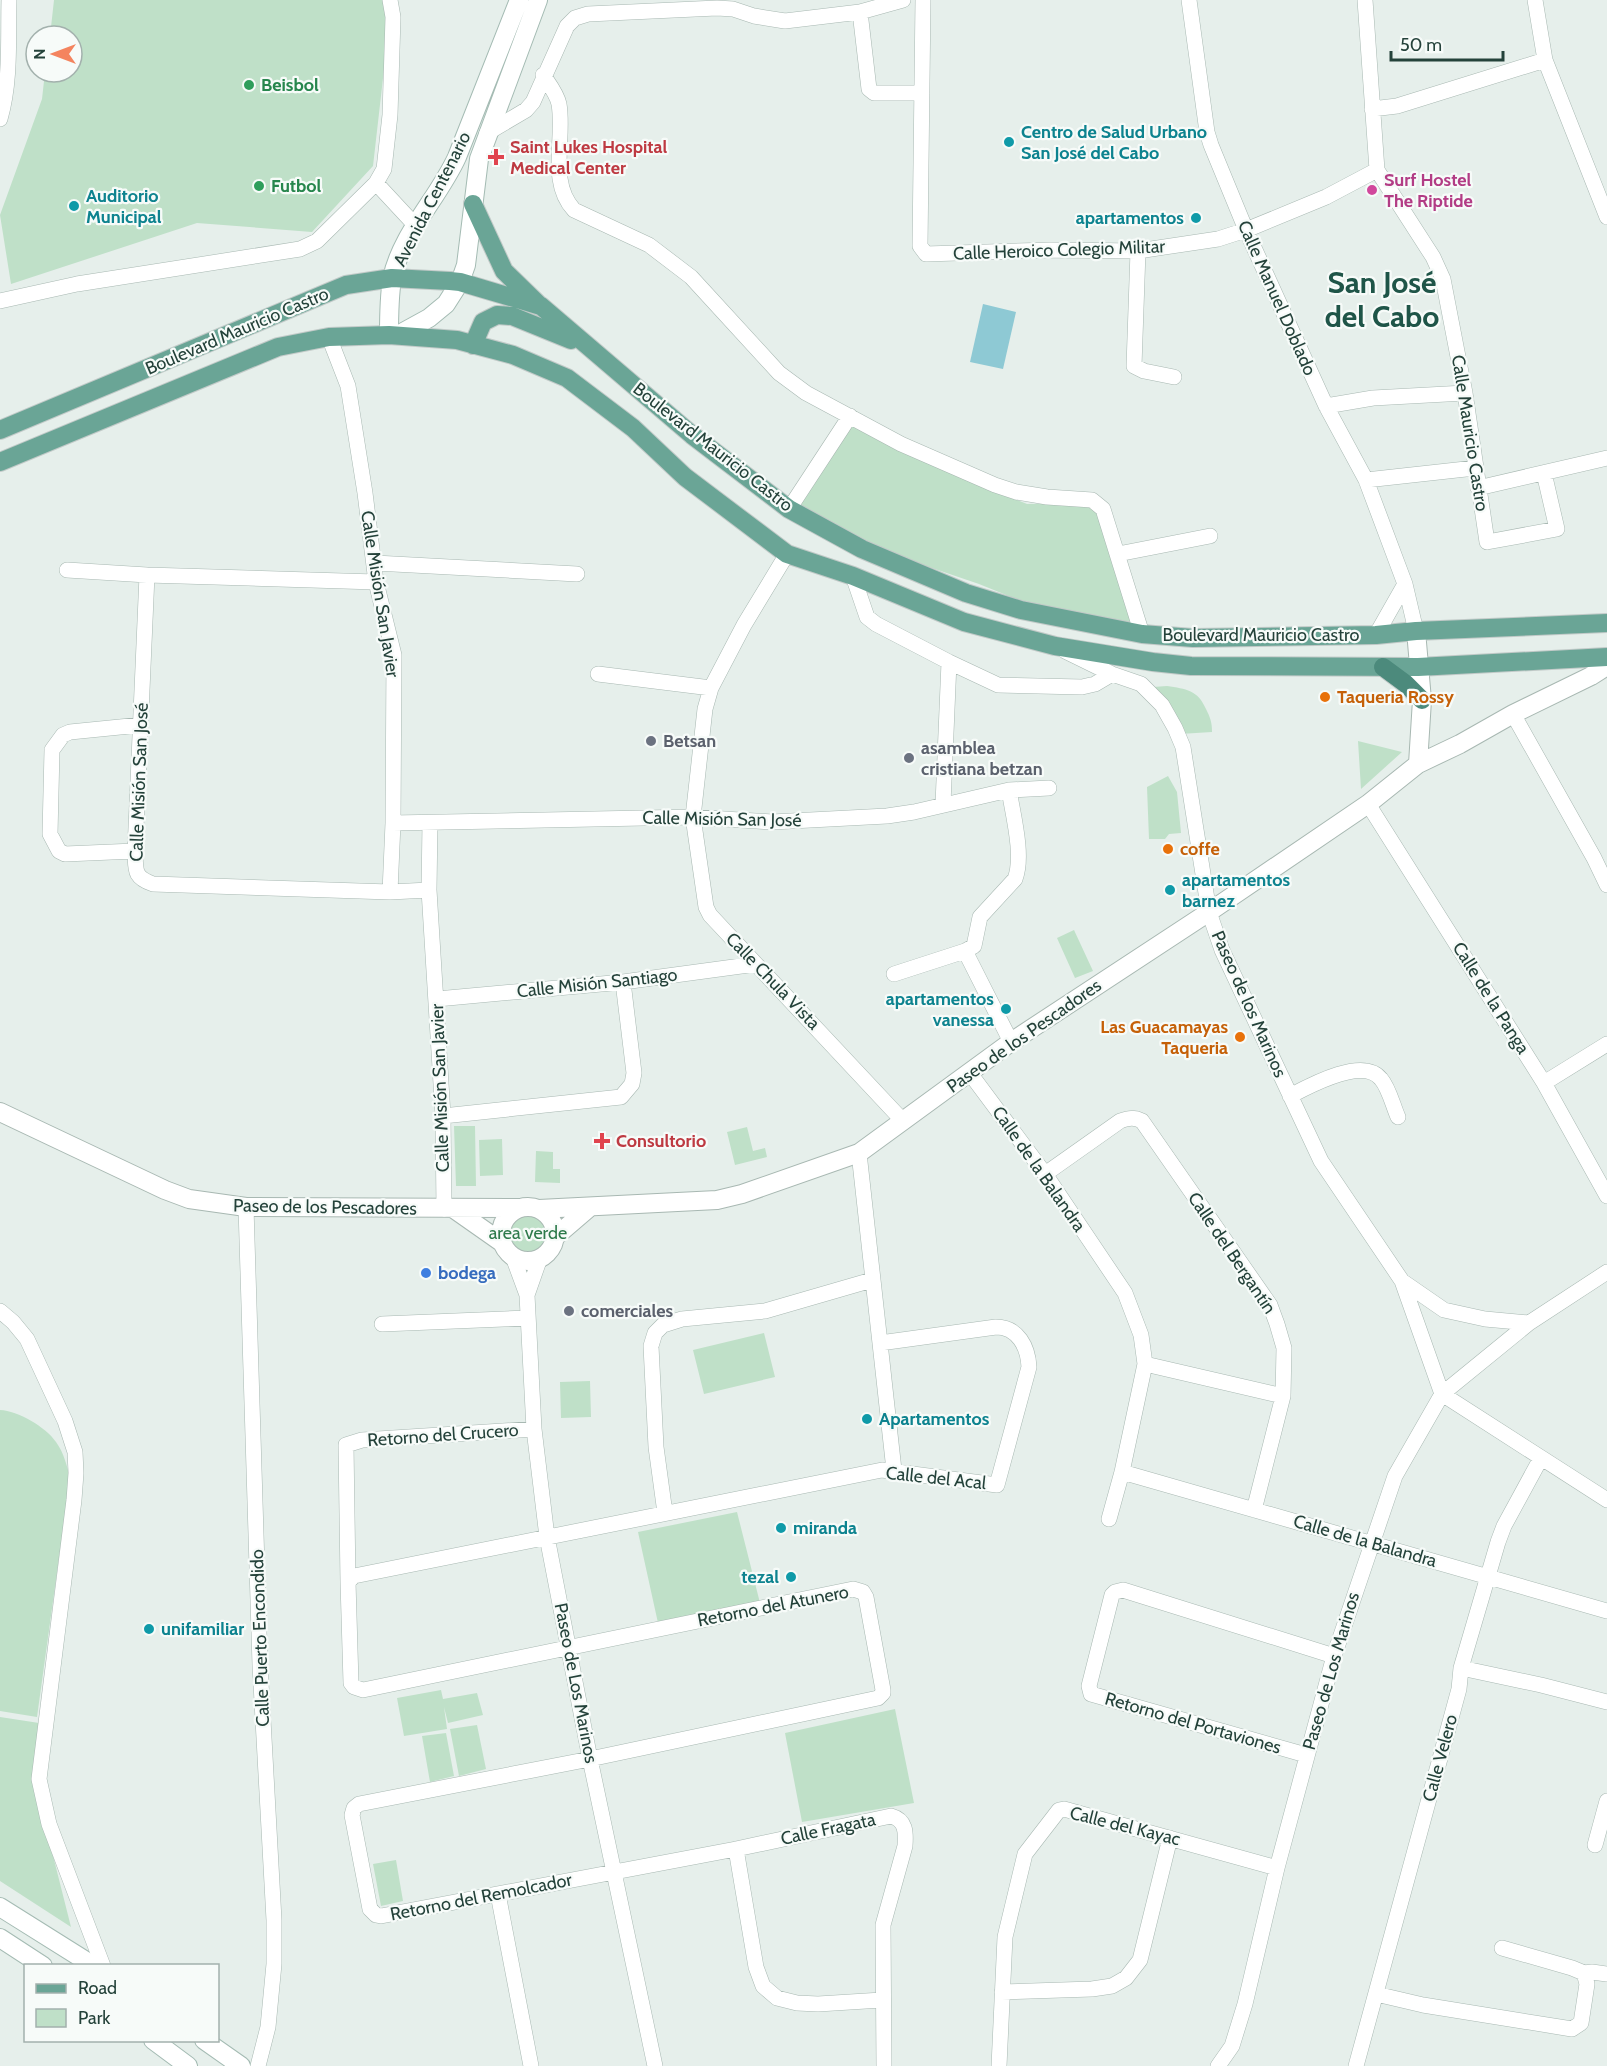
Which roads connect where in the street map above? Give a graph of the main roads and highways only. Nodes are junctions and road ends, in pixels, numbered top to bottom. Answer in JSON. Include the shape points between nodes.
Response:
{"nodes":[{"id":1,"x":473,"y":204,"type":"road end"},
{"id":2,"x":541,"y":306,"type":"junction"},
{"id":3,"x":473,"y":345,"type":"junction"},
{"id":4,"x":591,"y":349,"type":"junction"},
{"id":5,"x":0,"y":430,"type":"edge"},
{"id":6,"x":0,"y":462,"type":"edge"},
{"id":7,"x":1607,"y":623,"type":"edge"},
{"id":8,"x":1607,"y":657,"type":"edge"},
{"id":9,"x":1383,"y":667,"type":"junction"},
{"id":10,"x":1422,"y":700,"type":"road end"}],
"edges":[{"from":1,"to":2,"type":"main road","via":[[504,271]]},
{"from":2,"to":4,"type":"main road","name":"Boulevard Mauricio Castro"},
{"from":2,"to":5,"type":"main road","name":"Boulevard Mauricio Castro","via":[[460,282],[393,278],[346,285]]},
{"from":3,"to":4,"type":"main road","via":[[483,322],[497,315],[512,316]]},
{"from":3,"to":6,"type":"main road","name":"Boulevard Mauricio Castro","via":[[393,335],[329,338],[278,347]]},
{"from":3,"to":9,"type":"main road","name":"Boulevard Mauricio Castro","via":[[513,355],[567,378],[633,428],[685,477],[787,554],[853,576],[964,622],[1055,646],[1153,662],[1191,666]]},
{"from":4,"to":7,"type":"main road","name":"Boulevard Mauricio Castro","via":[[692,435],[789,509],[862,549],[966,593],[1021,610],[1142,633],[1192,638],[1376,635]]},
{"from":8,"to":9,"type":"main road","name":"Boulevard Mauricio Castro"},
{"from":9,"to":10,"type":"highway"}]}
